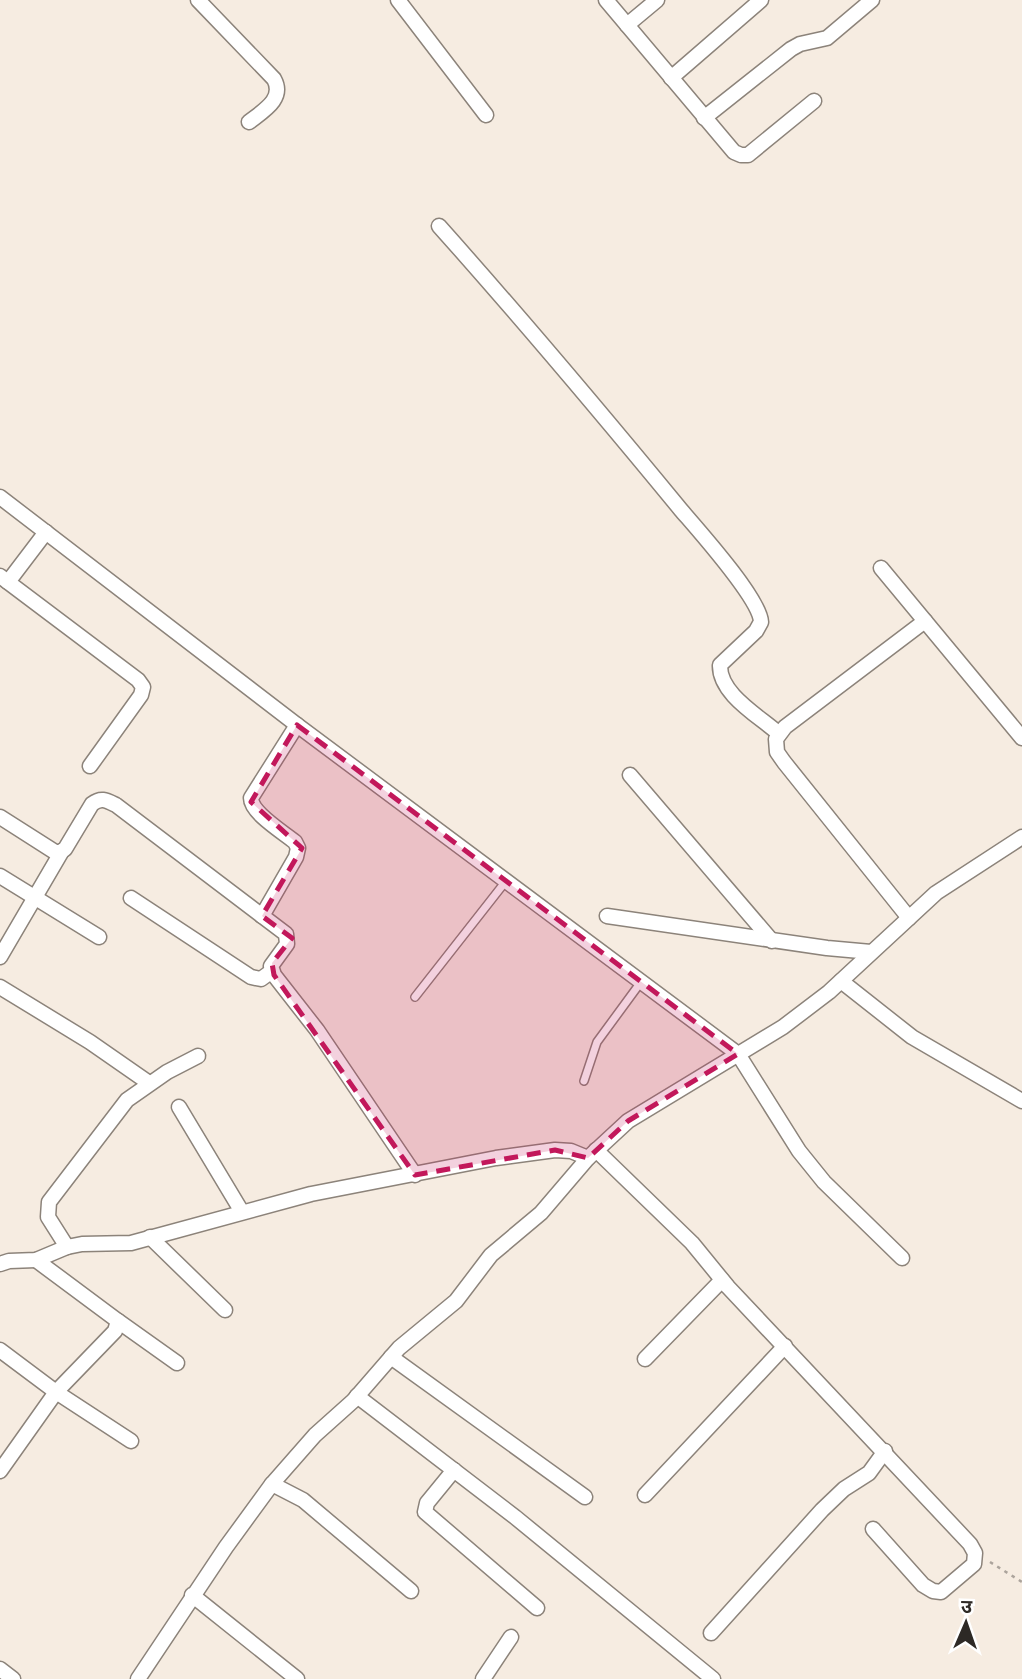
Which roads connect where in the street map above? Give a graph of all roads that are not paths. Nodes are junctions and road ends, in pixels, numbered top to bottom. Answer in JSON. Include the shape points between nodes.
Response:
{"nodes":[{"id":1,"x":198,"y":0,"type":"edge"},
{"id":2,"x":398,"y":0,"type":"edge"},
{"id":3,"x":606,"y":0,"type":"edge"},
{"id":4,"x":657,"y":0,"type":"edge"},
{"id":5,"x":761,"y":0,"type":"edge"},
{"id":6,"x":873,"y":0,"type":"edge"},
{"id":7,"x":627,"y":25,"type":"junction"},
{"id":8,"x":671,"y":78,"type":"junction"},
{"id":9,"x":814,"y":101,"type":"dead end"},
{"id":10,"x":486,"y":115,"type":"dead end"},
{"id":11,"x":704,"y":118,"type":"junction"},
{"id":12,"x":249,"y":122,"type":"dead end"},
{"id":13,"x":439,"y":226,"type":"dead end"},
{"id":14,"x":0,"y":497,"type":"edge"},
{"id":15,"x":46,"y":532,"type":"junction"},
{"id":16,"x":881,"y":568,"type":"dead end"},
{"id":17,"x":4,"y":579,"type":"edge"},
{"id":18,"x":925,"y":621,"type":"junction"},
{"id":19,"x":297,"y":725,"type":"junction"},
{"id":20,"x":778,"y":733,"type":"junction"},
{"id":21,"x":1022,"y":738,"type":"edge"},
{"id":22,"x":90,"y":766,"type":"dead end"},
{"id":23,"x":630,"y":775,"type":"dead end"},
{"id":24,"x":0,"y":817,"type":"edge"},
{"id":25,"x":1022,"y":837,"type":"edge"},
{"id":26,"x":62,"y":851,"type":"junction"},
{"id":27,"x":0,"y":876,"type":"edge"},
{"id":28,"x":506,"y":881,"type":"junction"},
{"id":29,"x":36,"y":897,"type":"junction"},
{"id":30,"x":131,"y":898,"type":"dead end"},
{"id":31,"x":262,"y":916,"type":"junction"},
{"id":32,"x":607,"y":916,"type":"dead end"},
{"id":33,"x":909,"y":918,"type":"junction"},
{"id":34,"x":99,"y":937,"type":"dead end"},
{"id":35,"x":772,"y":941,"type":"junction"},
{"id":36,"x":871,"y":952,"type":"junction"},
{"id":37,"x":0,"y":957,"type":"edge"},
{"id":38,"x":272,"y":971,"type":"junction"},
{"id":39,"x":850,"y":972,"type":"junction"},
{"id":40,"x":641,"y":982,"type":"junction"},
{"id":41,"x":0,"y":987,"type":"edge"},
{"id":42,"x":415,"y":997,"type":"dead end"},
{"id":43,"x":738,"y":1054,"type":"junction"},
{"id":44,"x":198,"y":1056,"type":"dead end"},
{"id":45,"x":584,"y":1081,"type":"dead end"},
{"id":46,"x":149,"y":1083,"type":"junction"},
{"id":47,"x":1022,"y":1101,"type":"edge"},
{"id":48,"x":179,"y":1107,"type":"dead end"},
{"id":49,"x":592,"y":1154,"type":"junction"},
{"id":50,"x":415,"y":1175,"type":"junction"},
{"id":51,"x":242,"y":1212,"type":"junction"},
{"id":52,"x":150,"y":1237,"type":"junction"},
{"id":53,"x":67,"y":1247,"type":"junction"},
{"id":54,"x":902,"y":1258,"type":"dead end"},
{"id":55,"x":36,"y":1260,"type":"junction"},
{"id":56,"x":0,"y":1264,"type":"edge"},
{"id":57,"x":722,"y":1280,"type":"junction"},
{"id":58,"x":225,"y":1310,"type":"dead end"},
{"id":59,"x":118,"y":1321,"type":"junction"},
{"id":60,"x":785,"y":1346,"type":"junction"},
{"id":61,"x":0,"y":1350,"type":"edge"},
{"id":62,"x":391,"y":1357,"type":"junction"},
{"id":63,"x":645,"y":1359,"type":"dead end"},
{"id":64,"x":177,"y":1363,"type":"dead end"},
{"id":65,"x":57,"y":1392,"type":"junction"},
{"id":66,"x":357,"y":1395,"type":"junction"},
{"id":67,"x":131,"y":1441,"type":"dead end"},
{"id":68,"x":884,"y":1451,"type":"junction"},
{"id":69,"x":454,"y":1470,"type":"junction"},
{"id":70,"x":0,"y":1471,"type":"edge"},
{"id":71,"x":272,"y":1485,"type":"junction"},
{"id":72,"x":645,"y":1495,"type":"dead end"},
{"id":73,"x":585,"y":1497,"type":"dead end"},
{"id":74,"x":873,"y":1529,"type":"dead end"},
{"id":75,"x":411,"y":1591,"type":"dead end"},
{"id":76,"x":192,"y":1595,"type":"junction"},
{"id":77,"x":537,"y":1608,"type":"dead end"},
{"id":78,"x":711,"y":1633,"type":"dead end"},
{"id":79,"x":511,"y":1637,"type":"dead end"},
{"id":80,"x":0,"y":1669,"type":"edge"},
{"id":81,"x":13,"y":1679,"type":"edge"},
{"id":82,"x":138,"y":1679,"type":"edge"},
{"id":83,"x":297,"y":1679,"type":"edge"},
{"id":84,"x":483,"y":1679,"type":"edge"},
{"id":85,"x":713,"y":1679,"type":"edge"}],
"edges":[{"from":1,"to":12,"type":"street","via":[[278,87],[272,104]]},
{"from":2,"to":10,"type":"street"},
{"from":3,"to":7,"type":"street"},
{"from":4,"to":7,"type":"street"},
{"from":5,"to":8,"type":"street"},
{"from":6,"to":11,"type":"street","via":[[827,38],[791,48]]},
{"from":7,"to":8,"type":"street"},
{"from":8,"to":11,"type":"street"},
{"from":9,"to":11,"type":"street","via":[[748,155],[734,152]]},
{"from":13,"to":20,"type":"street","via":[[557,359],[757,606],[761,622],[720,665],[720,673],[736,697]]},
{"from":14,"to":15,"type":"street"},
{"from":15,"to":17,"type":"street"},
{"from":15,"to":19,"type":"street"},
{"from":16,"to":18,"type":"street"},
{"from":17,"to":22,"type":"street","via":[[144,687]]},
{"from":18,"to":20,"type":"street"},
{"from":18,"to":21,"type":"street"},
{"from":19,"to":28,"type":"street"},
{"from":19,"to":31,"type":"street","via":[[251,798],[255,810],[298,848]]},
{"from":20,"to":33,"type":"street","via":[[777,752],[784,762]]},
{"from":23,"to":35,"type":"street"},
{"from":24,"to":26,"type":"street","via":[[55,852]]},
{"from":25,"to":33,"type":"street","via":[[936,893]]},
{"from":26,"to":29,"type":"street"},
{"from":26,"to":31,"type":"street","via":[[92,804],[105,800]]},
{"from":27,"to":29,"type":"street"},
{"from":28,"to":40,"type":"street"},
{"from":28,"to":42,"type":"lane"},
{"from":29,"to":34,"type":"street"},
{"from":29,"to":37,"type":"street"},
{"from":30,"to":38,"type":"street","via":[[251,977],[261,979]]},
{"from":31,"to":38,"type":"street","via":[[286,934],[288,941],[272,963]]},
{"from":32,"to":35,"type":"street"},
{"from":33,"to":36,"type":"street"},
{"from":35,"to":36,"type":"street"},
{"from":36,"to":39,"type":"street"},
{"from":38,"to":50,"type":"street"},
{"from":39,"to":43,"type":"street","via":[[783,1027]]},
{"from":39,"to":47,"type":"street","via":[[912,1037]]},
{"from":40,"to":43,"type":"street"},
{"from":40,"to":45,"type":"lane","via":[[597,1042]]},
{"from":41,"to":46,"type":"street"},
{"from":43,"to":49,"type":"street","via":[[628,1121]]},
{"from":43,"to":54,"type":"street","via":[[799,1151]]},
{"from":44,"to":46,"type":"street"},
{"from":46,"to":53,"type":"street","via":[[117,1110],[49,1202],[48,1217]]},
{"from":48,"to":51,"type":"street"},
{"from":49,"to":50,"type":"street","via":[[555,1150]]},
{"from":49,"to":57,"type":"street","via":[[692,1243]]},
{"from":49,"to":62,"type":"street","via":[[541,1213],[491,1255],[456,1301]]},
{"from":50,"to":51,"type":"street"},
{"from":51,"to":52,"type":"street"},
{"from":52,"to":53,"type":"street","via":[[131,1243]]},
{"from":52,"to":58,"type":"street"},
{"from":53,"to":55,"type":"street"},
{"from":55,"to":56,"type":"street"},
{"from":55,"to":59,"type":"street"},
{"from":57,"to":60,"type":"street"},
{"from":57,"to":63,"type":"street"},
{"from":59,"to":64,"type":"street"},
{"from":59,"to":65,"type":"street","via":[[115,1331]]},
{"from":60,"to":68,"type":"street"},
{"from":60,"to":72,"type":"street"},
{"from":61,"to":65,"type":"street"},
{"from":62,"to":66,"type":"street"},
{"from":62,"to":73,"type":"street"},
{"from":65,"to":67,"type":"street"},
{"from":65,"to":70,"type":"street"},
{"from":66,"to":69,"type":"street"},
{"from":66,"to":71,"type":"street"},
{"from":68,"to":74,"type":"street","via":[[970,1544],[974,1564],[941,1592],[933,1591]]},
{"from":68,"to":78,"type":"street","via":[[869,1473],[822,1510]]},
{"from":69,"to":77,"type":"street","via":[[425,1512]]},
{"from":69,"to":85,"type":"street"},
{"from":71,"to":75,"type":"street","via":[[303,1500]]},
{"from":71,"to":76,"type":"street"},
{"from":76,"to":82,"type":"street"},
{"from":76,"to":83,"type":"street"},
{"from":79,"to":84,"type":"street"},
{"from":80,"to":81,"type":"street"}]}
